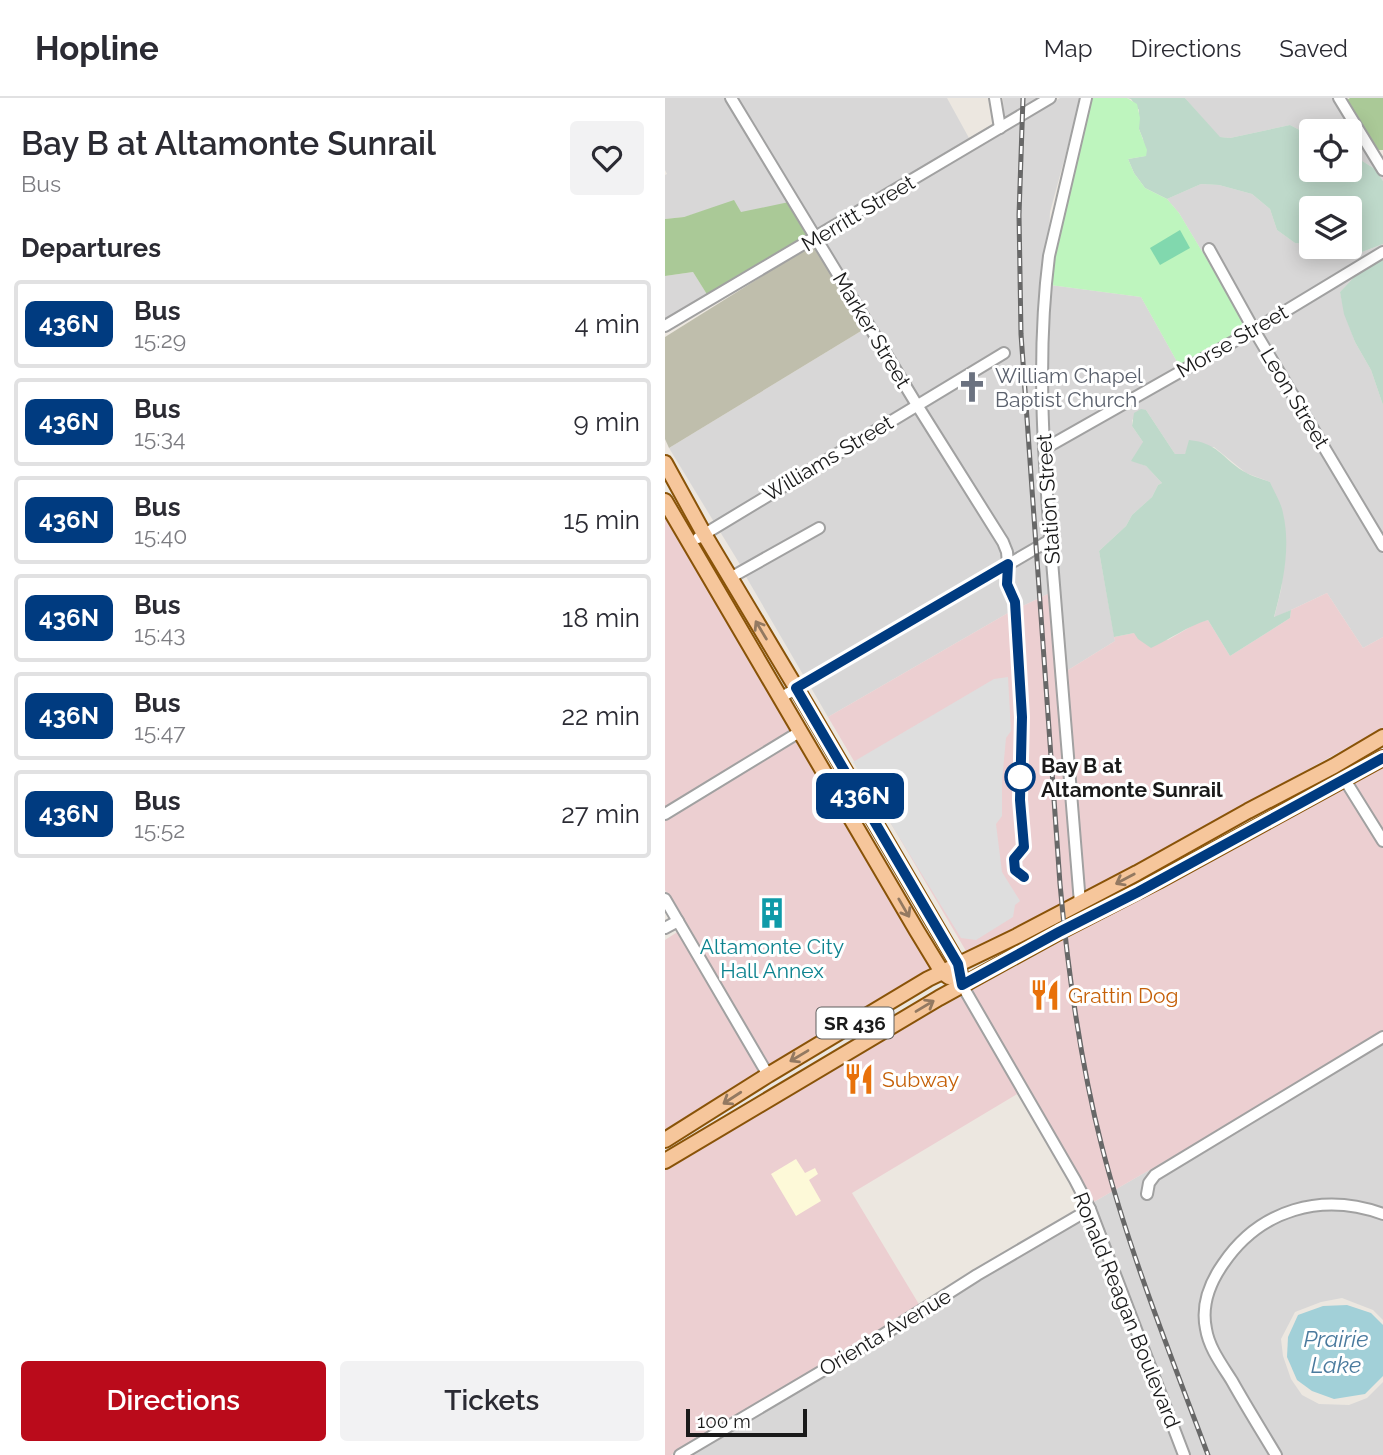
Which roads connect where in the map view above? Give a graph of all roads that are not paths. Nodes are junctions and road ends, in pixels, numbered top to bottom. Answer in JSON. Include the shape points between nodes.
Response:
{"nodes":[{"id":1,"x":731,"y":98,"type":"edge"},
{"id":2,"x":995,"y":98,"type":"edge"},
{"id":3,"x":1051,"y":98,"type":"edge"},
{"id":4,"x":1086,"y":98,"type":"edge"},
{"id":5,"x":1340,"y":98,"type":"edge"},
{"id":6,"x":1000,"y":128,"type":"junction"},
{"id":7,"x":1383,"y":170,"type":"edge"},
{"id":8,"x":815,"y":239,"type":"junction"},
{"id":9,"x":1209,"y":249,"type":"dead end"},
{"id":10,"x":1383,"y":252,"type":"edge"},
{"id":11,"x":665,"y":326,"type":"edge"},
{"id":12,"x":1254,"y":330,"type":"junction"},
{"id":13,"x":1004,"y":354,"type":"dead end"},
{"id":14,"x":917,"y":405,"type":"junction"},
{"id":15,"x":1044,"y":449,"type":"junction"},
{"id":16,"x":665,"y":463,"type":"edge"},
{"id":17,"x":665,"y":501,"type":"edge"},
{"id":18,"x":819,"y":528,"type":"dead end"},
{"id":19,"x":704,"y":534,"type":"junction"},
{"id":20,"x":1050,"y":540,"type":"junction"},
{"id":21,"x":689,"y":543,"type":"junction"},
{"id":22,"x":1383,"y":546,"type":"edge"},
{"id":23,"x":1008,"y":564,"type":"junction"},
{"id":24,"x":730,"y":578,"type":"junction"},
{"id":25,"x":796,"y":688,"type":"junction"},
{"id":26,"x":780,"y":698,"type":"junction"},
{"id":27,"x":801,"y":731,"type":"junction"},
{"id":28,"x":1383,"y":737,"type":"edge"},
{"id":29,"x":1383,"y":744,"type":"edge"},
{"id":30,"x":1383,"y":758,"type":"edge"},
{"id":31,"x":1334,"y":766,"type":"junction"},
{"id":32,"x":1345,"y":780,"type":"junction"},
{"id":33,"x":665,"y":814,"type":"edge"},
{"id":34,"x":1271,"y":818,"type":"junction"},
{"id":35,"x":1206,"y":835,"type":"junction"},
{"id":36,"x":1383,"y":841,"type":"edge"},
{"id":37,"x":1170,"y":855,"type":"junction"},
{"id":38,"x":1192,"y":862,"type":"junction"},
{"id":39,"x":1158,"y":881,"type":"junction"},
{"id":40,"x":665,"y":900,"type":"edge"},
{"id":41,"x":1080,"y":903,"type":"junction"},
{"id":42,"x":678,"y":921,"type":"junction"},
{"id":43,"x":665,"y":928,"type":"edge"},
{"id":44,"x":958,"y":964,"type":"junction"},
{"id":45,"x":942,"y":972,"type":"junction"},
{"id":46,"x":962,"y":985,"type":"junction"},
{"id":47,"x":1383,"y":1037,"type":"edge"},
{"id":48,"x":768,"y":1074,"type":"junction"},
{"id":49,"x":762,"y":1104,"type":"junction"},
{"id":50,"x":665,"y":1140,"type":"edge"},
{"id":51,"x":665,"y":1161,"type":"edge"},
{"id":52,"x":1147,"y":1194,"type":"dead end"},
{"id":53,"x":1090,"y":1209,"type":"junction"},
{"id":54,"x":1383,"y":1213,"type":"edge"},
{"id":55,"x":680,"y":1455,"type":"edge"},
{"id":56,"x":1184,"y":1455,"type":"edge"},
{"id":57,"x":1276,"y":1455,"type":"edge"}],
"edges":[{"from":1,"to":8,"type":"street","name":"Marker Street"},
{"from":2,"to":6,"type":"street"},
{"from":3,"to":6,"type":"street","name":"Merritt Street"},
{"from":4,"to":15,"type":"street","name":"Station Street","via":[[1047,274],[1041,377]]},
{"from":5,"to":7,"type":"street"},
{"from":6,"to":8,"type":"street","name":"Merritt Street"},
{"from":8,"to":11,"type":"street","name":"Merritt Street"},
{"from":8,"to":14,"type":"street","name":"Marker Street"},
{"from":9,"to":12,"type":"street","name":"Leon Street"},
{"from":10,"to":12,"type":"street","name":"Morse Street"},
{"from":12,"to":15,"type":"street","name":"Morse Street"},
{"from":12,"to":22,"type":"street","name":"Leon Street"},
{"from":13,"to":14,"type":"street","name":"Williams Street"},
{"from":14,"to":19,"type":"street","name":"Williams Street"},
{"from":14,"to":23,"type":"street","name":"Marker Street","via":[[1003,542]]},
{"from":15,"to":20,"type":"street","name":"Station Street"},
{"from":16,"to":19,"type":"main road","name":"Ronald Reagan Boulevard"},
{"from":17,"to":21,"type":"main road","name":"Ronald Reagan Boulevard"},
{"from":18,"to":24,"type":"street"},
{"from":19,"to":21,"type":"street","name":"Williams Street"},
{"from":19,"to":24,"type":"main road","name":"Ronald Reagan Boulevard"},
{"from":20,"to":23,"type":"street"},
{"from":20,"to":41,"type":"street","name":"Station Street"},
{"from":21,"to":26,"type":"main road","name":"Ronald Reagan Boulevard"},
{"from":23,"to":25,"type":"street"},
{"from":25,"to":24,"type":"main road","name":"Ronald Reagan Boulevard","one_way":true},
{"from":25,"to":26,"type":"street"},
{"from":25,"to":44,"type":"main road","name":"Ronald Reagan Boulevard"},
{"from":26,"to":27,"type":"main road","name":"Ronald Reagan Boulevard"},
{"from":27,"to":33,"type":"street"},
{"from":27,"to":45,"type":"main road","name":"Ronald Reagan Boulevard","one_way":true},
{"from":28,"to":31,"type":"main road","number":"SR 436"},
{"from":29,"to":32,"type":"main road","via":[[1356,760]]},
{"from":30,"to":32,"type":"main road","number":"SR 436"},
{"from":31,"to":34,"type":"main road","via":[[1321,782],[1279,805]]},
{"from":31,"to":35,"type":"main road","number":"SR 436"},
{"from":32,"to":34,"type":"main road","number":"SR 436"},
{"from":32,"to":36,"type":"street"},
{"from":34,"to":38,"type":"main road","number":"SR 436"},
{"from":35,"to":37,"type":"main road","number":"SR 436"},
{"from":35,"to":38,"type":"main road"},
{"from":37,"to":39,"type":"main road"},
{"from":37,"to":41,"type":"main road","number":"SR 436","one_way":true},
{"from":38,"to":39,"type":"main road","number":"SR 436"},
{"from":39,"to":46,"type":"main road","number":"SR 436"},
{"from":40,"to":42,"type":"street"},
{"from":41,"to":44,"type":"main road","number":"SR 436"},
{"from":42,"to":43,"type":"street"},
{"from":42,"to":48,"type":"street"},
{"from":44,"to":45,"type":"main road","number":"SR 436"},
{"from":44,"to":46,"type":"main road","name":"Ronald Reagan Boulevard"},
{"from":45,"to":46,"type":"main road","name":"Ronald Reagan Boulevard"},
{"from":45,"to":48,"type":"main road","number":"SR 436","one_way":true},
{"from":49,"to":46,"type":"main road","number":"SR 436","one_way":true},
{"from":46,"to":53,"type":"street","name":"Ronald Reagan Boulevard"},
{"from":47,"to":52,"type":"street","via":[[1155,1175]]},
{"from":48,"to":49,"type":"main road"},
{"from":48,"to":50,"type":"main road","number":"SR 436","one_way":true},
{"from":49,"to":51,"type":"main road","number":"SR 436"},
{"from":53,"to":55,"type":"street","name":"Orienta Avenue"},
{"from":53,"to":56,"type":"street","name":"Ronald Reagan Boulevard"},
{"from":54,"to":57,"type":"street","via":[[1328,1204],[1273,1218],[1230,1252],[1206,1295],[1206,1331],[1219,1361]]}]}
